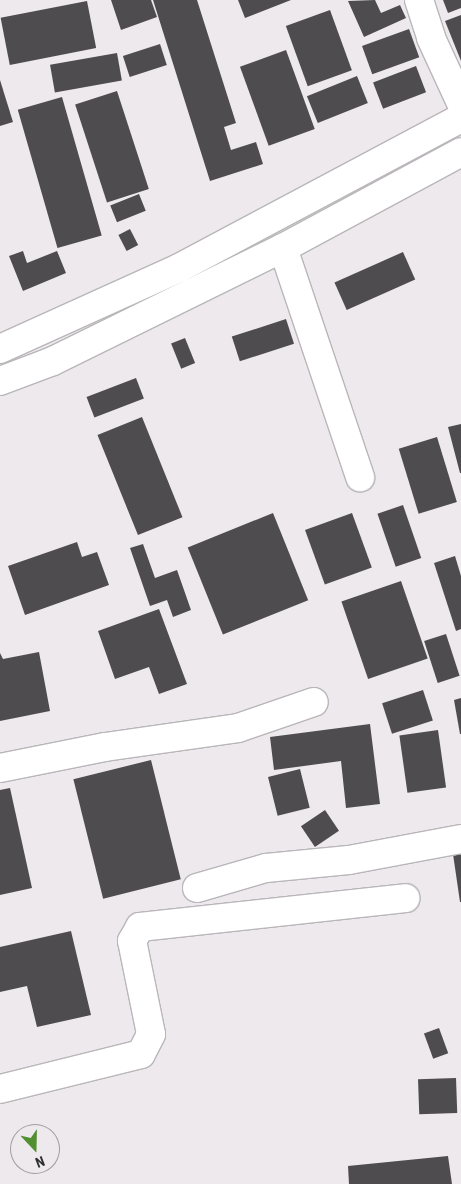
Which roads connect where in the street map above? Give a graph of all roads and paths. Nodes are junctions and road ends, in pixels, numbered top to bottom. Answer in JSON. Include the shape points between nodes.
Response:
{"nodes":[{"id":1,"x":419,"y":0,"type":"edge"},
{"id":2,"x":461,"y":103,"type":"edge"},
{"id":3,"x":461,"y":118,"type":"edge"},
{"id":4,"x":461,"y":152,"type":"edge"},
{"id":5,"x":283,"y":248,"type":"junction"},
{"id":6,"x":0,"y":348,"type":"edge"},
{"id":7,"x":0,"y":381,"type":"edge"},
{"id":8,"x":360,"y":477,"type":"dead end"},
{"id":9,"x":314,"y":702,"type":"dead end"},
{"id":10,"x":0,"y":768,"type":"edge"},
{"id":11,"x":461,"y":839,"type":"edge"},
{"id":12,"x":197,"y":888,"type":"dead end"},
{"id":13,"x":404,"y":898,"type":"dead end"},
{"id":14,"x":0,"y":1089,"type":"edge"}],
"edges":[{"from":1,"to":2,"type":"street","via":[[431,38]]},
{"from":3,"to":6,"type":"street","via":[[179,268]]},
{"from":4,"to":5,"type":"street"},
{"from":5,"to":7,"type":"street","via":[[53,361]]},
{"from":5,"to":8,"type":"street"},
{"from":9,"to":10,"type":"street","via":[[238,728],[106,747]]},
{"from":11,"to":12,"type":"street","via":[[349,860],[266,868]]},
{"from":13,"to":14,"type":"street","via":[[140,927],[132,941],[151,1034],[141,1054]]}]}
